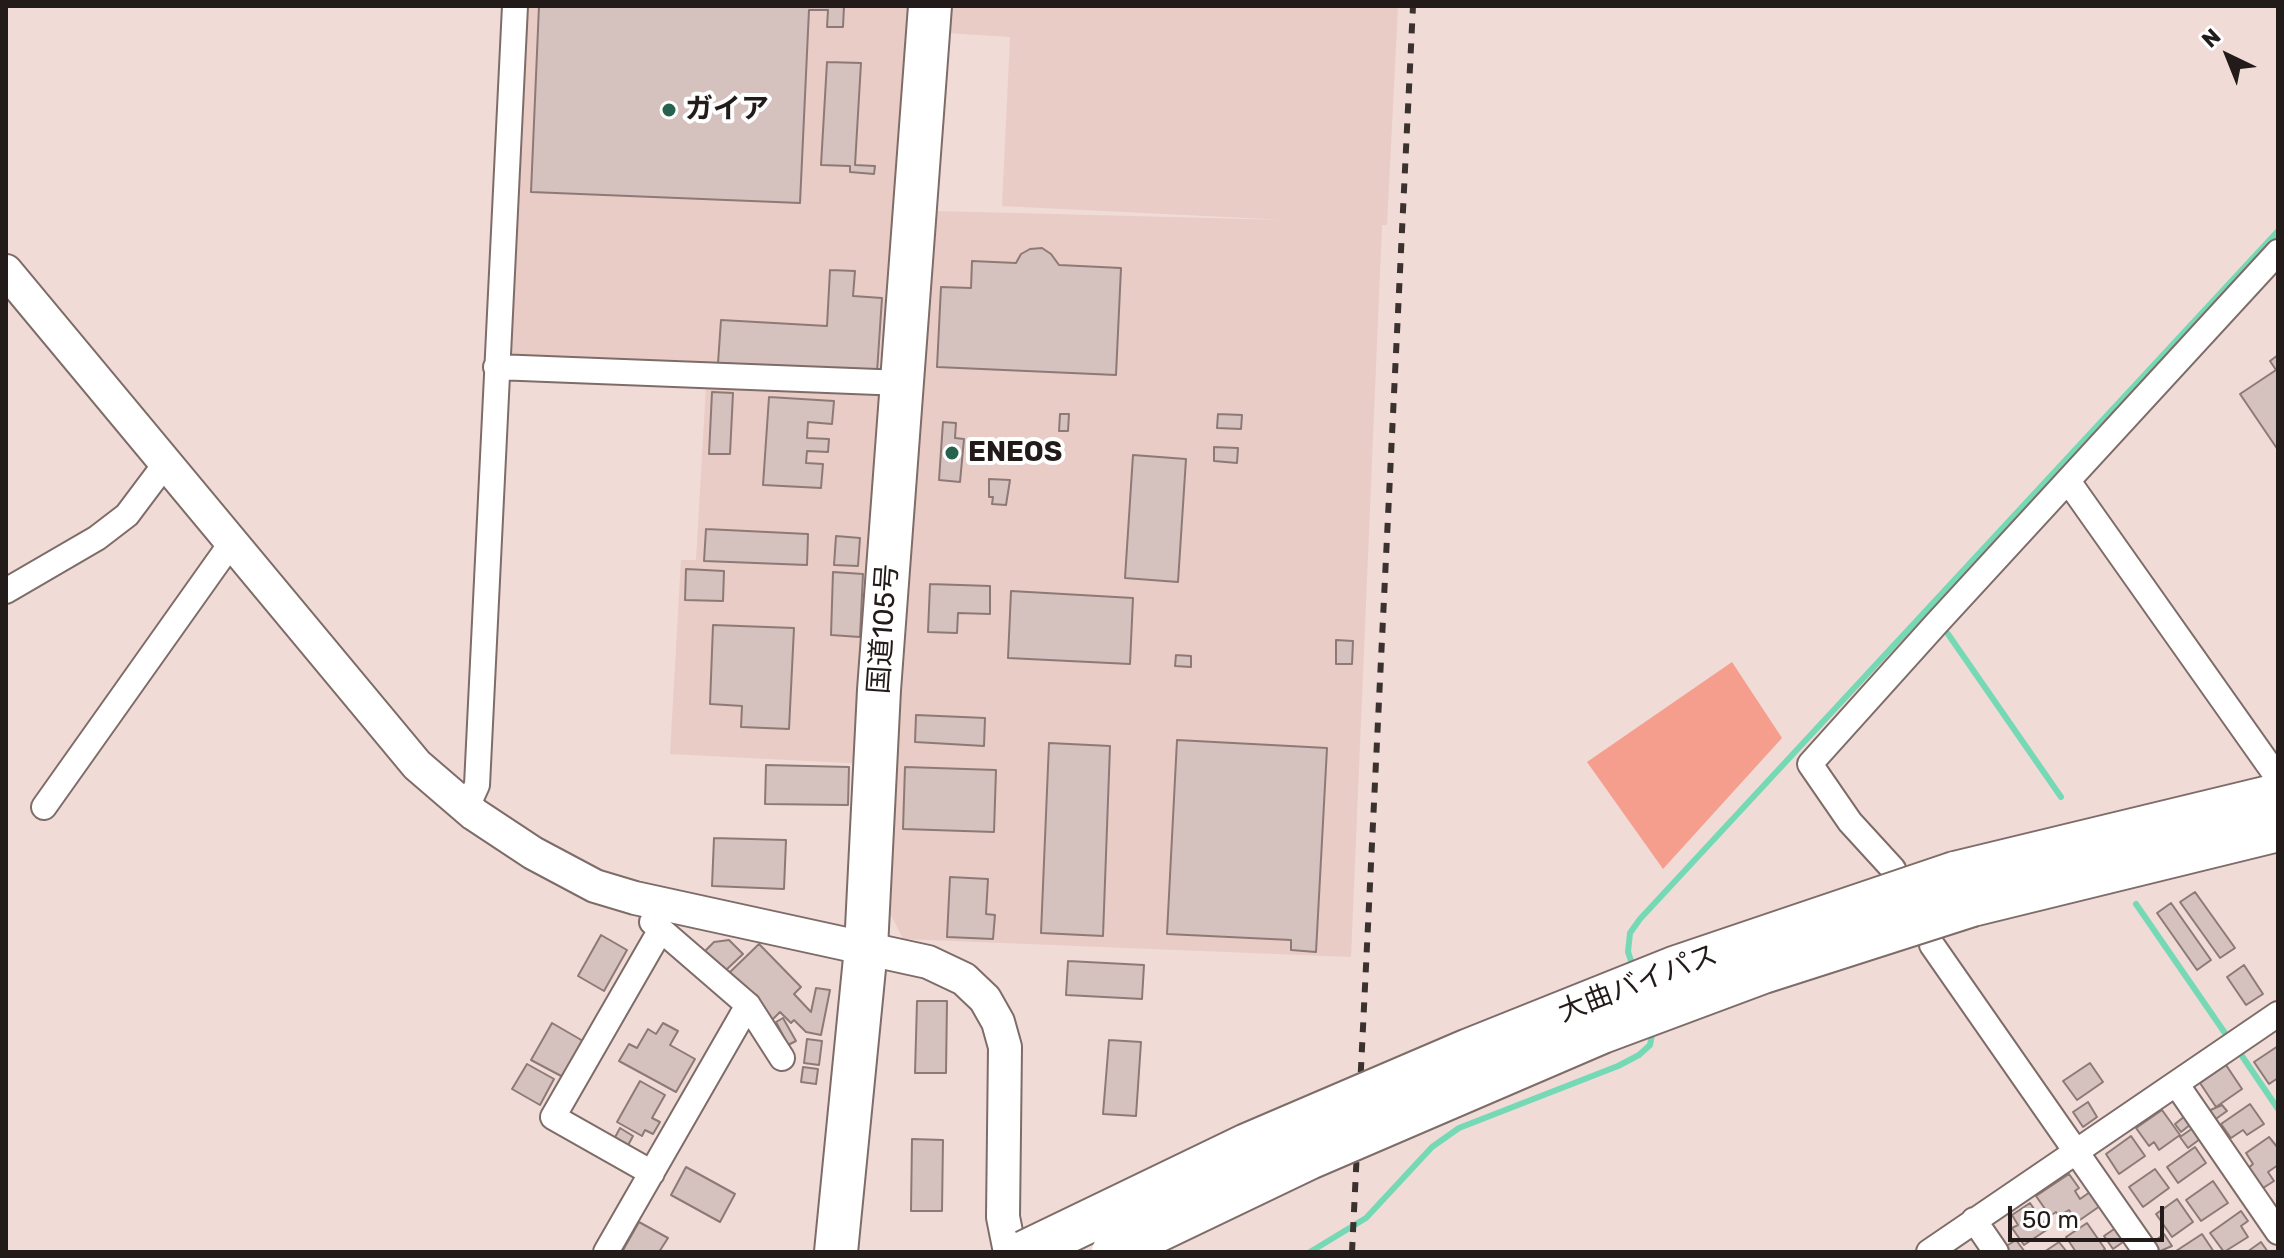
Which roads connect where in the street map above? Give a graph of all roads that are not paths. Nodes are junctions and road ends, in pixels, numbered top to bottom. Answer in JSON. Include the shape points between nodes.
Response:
{"nodes":[{"id":1,"x":515,"y":6,"type":"edge"},
{"id":2,"x":930,"y":6,"type":"edge"},
{"id":3,"x":2278,"y":252,"type":"edge"},
{"id":4,"x":6,"y":271,"type":"edge"},
{"id":5,"x":496,"y":367,"type":"junction"},
{"id":6,"x":903,"y":383,"type":"junction"},
{"id":7,"x":166,"y":463,"type":"junction"},
{"id":8,"x":2068,"y":481,"type":"junction"},
{"id":9,"x":232,"y":542,"type":"junction"},
{"id":10,"x":6,"y":591,"type":"edge"},
{"id":11,"x":2278,"y":778,"type":"edge"},
{"id":12,"x":2278,"y":795,"type":"edge"},
{"id":13,"x":44,"y":807,"type":"dead end"},
{"id":14,"x":467,"y":807,"type":"junction"},
{"id":15,"x":2278,"y":830,"type":"edge"},
{"id":16,"x":1893,"y":869,"type":"dead end"},
{"id":17,"x":1964,"y":889,"type":"junction"},
{"id":18,"x":629,"y":896,"type":"junction"},
{"id":19,"x":660,"y":931,"type":"junction"},
{"id":20,"x":1932,"y":945,"type":"dead end"},
{"id":21,"x":866,"y":948,"type":"junction"},
{"id":22,"x":748,"y":1005,"type":"junction"},
{"id":23,"x":2278,"y":1014,"type":"edge"},
{"id":24,"x":782,"y":1058,"type":"dead end"},
{"id":25,"x":2177,"y":1085,"type":"junction"},
{"id":26,"x":2076,"y":1151,"type":"junction"},
{"id":27,"x":652,"y":1173,"type":"junction"},
{"id":28,"x":1974,"y":1220,"type":"junction"},
{"id":29,"x":2278,"y":1232,"type":"edge"},
{"id":30,"x":606,"y":1252,"type":"edge"},
{"id":31,"x":836,"y":1252,"type":"edge"},
{"id":32,"x":1010,"y":1252,"type":"edge"},
{"id":33,"x":1025,"y":1252,"type":"edge"},
{"id":34,"x":1113,"y":1252,"type":"edge"},
{"id":35,"x":1929,"y":1252,"type":"edge"},
{"id":36,"x":1996,"y":1252,"type":"edge"},
{"id":37,"x":2146,"y":1252,"type":"edge"}],
"edges":[{"from":1,"to":5,"type":"street"},
{"from":2,"to":6,"type":"highway","name":"国道105号"},
{"from":3,"to":8,"type":"street"},
{"from":4,"to":7,"type":"street"},
{"from":5,"to":6,"type":"street"},
{"from":5,"to":14,"type":"street","via":[[477,785]]},
{"from":6,"to":21,"type":"highway","name":"国道105号"},
{"from":7,"to":9,"type":"street"},
{"from":7,"to":10,"type":"street","via":[[127,515]]},
{"from":8,"to":11,"type":"street"},
{"from":8,"to":16,"type":"street","via":[[1810,764],[1850,822]]},
{"from":9,"to":13,"type":"street"},
{"from":9,"to":14,"type":"street","via":[[417,765]]},
{"from":12,"to":17,"type":"highway","name":"大曲バイパス"},
{"from":14,"to":18,"type":"street","via":[[533,853],[595,886]]},
{"from":15,"to":17,"type":"highway","name":"大曲バイパス"},
{"from":17,"to":33,"type":"highway","name":"大曲バイパス","bridge":true,"via":[[1674,968],[1247,1145]]},
{"from":17,"to":34,"type":"highway","name":"大曲バイパス","bridge":true,"via":[[1602,1032],[1323,1152]]},
{"from":18,"to":19,"type":"street"},
{"from":18,"to":21,"type":"street"},
{"from":19,"to":22,"type":"street"},
{"from":19,"to":27,"type":"street","via":[[553,1117]]},
{"from":20,"to":26,"type":"street"},
{"from":21,"to":31,"type":"highway","name":"国道105号"},
{"from":21,"to":32,"type":"street","via":[[928,962],[964,979],[985,999],[998,1022],[1005,1047],[1003,1217]]},
{"from":22,"to":24,"type":"street"},
{"from":22,"to":27,"type":"street"},
{"from":23,"to":25,"type":"street"},
{"from":25,"to":26,"type":"street"},
{"from":25,"to":29,"type":"street"},
{"from":26,"to":28,"type":"street"},
{"from":26,"to":37,"type":"street"},
{"from":27,"to":30,"type":"street"},
{"from":28,"to":35,"type":"street"},
{"from":28,"to":36,"type":"street"}]}
